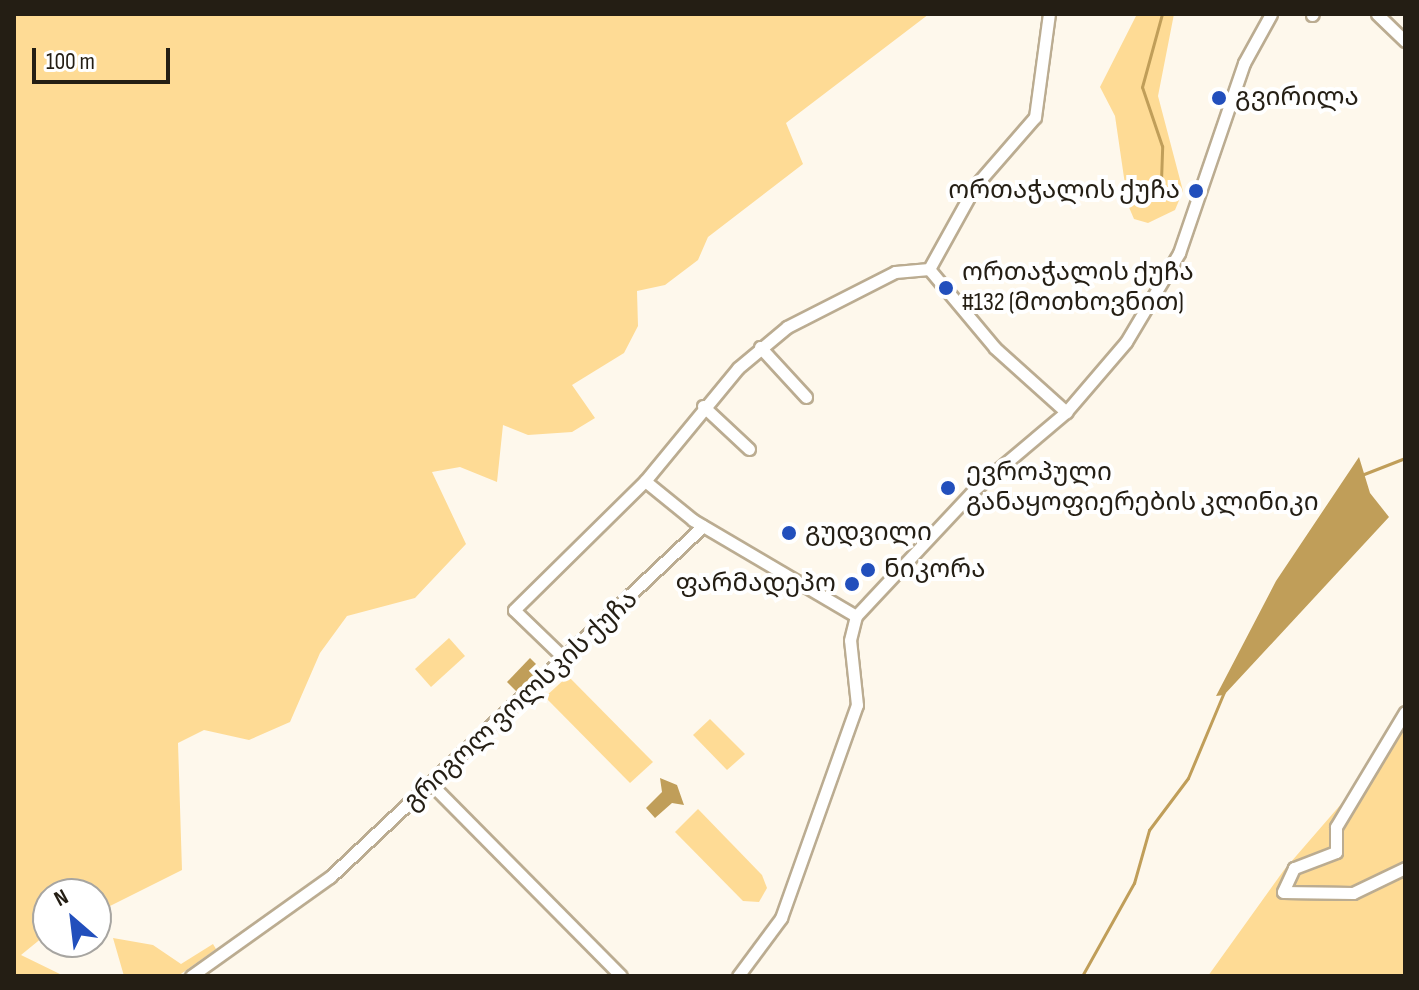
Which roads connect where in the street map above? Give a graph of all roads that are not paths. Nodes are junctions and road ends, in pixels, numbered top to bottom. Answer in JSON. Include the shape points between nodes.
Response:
{"nodes":[{"id":1,"x":1049,"y":14,"type":"edge"},
{"id":2,"x":1271,"y":14,"type":"edge"},
{"id":3,"x":1377,"y":14,"type":"edge"},
{"id":4,"x":1405,"y":41,"type":"edge"},
{"id":5,"x":929,"y":269,"type":"junction"},
{"id":6,"x":760,"y":347,"type":"junction"},
{"id":7,"x":806,"y":397,"type":"dead end"},
{"id":8,"x":703,"y":406,"type":"junction"},
{"id":9,"x":1066,"y":412,"type":"junction"},
{"id":10,"x":749,"y":449,"type":"dead end"},
{"id":11,"x":645,"y":481,"type":"junction"},
{"id":12,"x":703,"y":526,"type":"junction"},
{"id":13,"x":856,"y":616,"type":"junction"},
{"id":14,"x":566,"y":660,"type":"junction"},
{"id":15,"x":1405,"y":712,"type":"edge"},
{"id":16,"x":433,"y":786,"type":"junction"},
{"id":17,"x":1405,"y":868,"type":"edge"},
{"id":18,"x":191,"y":976,"type":"edge"},
{"id":19,"x":621,"y":976,"type":"edge"},
{"id":20,"x":738,"y":976,"type":"edge"}],
"edges":[{"from":1,"to":5,"type":"street","via":[[1035,117],[975,186]]},
{"from":2,"to":9,"type":"street","via":[[1244,63],[1170,273],[1126,342]]},
{"from":3,"to":4,"type":"street"},
{"from":5,"to":6,"type":"street","via":[[895,272]]},
{"from":5,"to":9,"type":"street","via":[[995,348]]},
{"from":6,"to":7,"type":"street"},
{"from":6,"to":8,"type":"street"},
{"from":8,"to":10,"type":"street"},
{"from":8,"to":11,"type":"street"},
{"from":9,"to":13,"type":"street","via":[[975,489]]},
{"from":11,"to":12,"type":"street"},
{"from":11,"to":14,"type":"street","via":[[514,610]]},
{"from":12,"to":13,"type":"street"},
{"from":12,"to":14,"type":"street","name":"გრიგოლ ვოლსკის ქუჩა"},
{"from":13,"to":20,"type":"street","via":[[850,640],[857,705],[781,918]]},
{"from":14,"to":16,"type":"street","name":"გრიგოლ ვოლსკის ქუჩა"},
{"from":15,"to":17,"type":"street","via":[[1336,827],[1336,852],[1294,868],[1283,892],[1353,893]]},
{"from":16,"to":18,"type":"street","name":"გრიგოლ ვოლსკის ქუჩა","via":[[330,877]]},
{"from":16,"to":19,"type":"street"}]}
